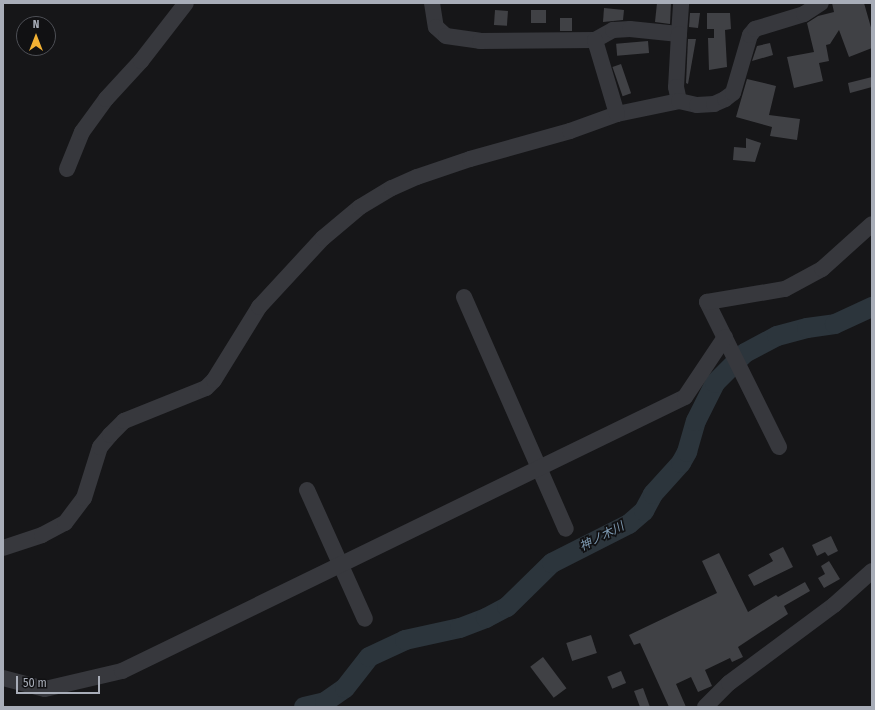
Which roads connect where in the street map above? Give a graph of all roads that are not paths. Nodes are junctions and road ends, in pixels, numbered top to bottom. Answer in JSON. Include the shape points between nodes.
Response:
{"nodes":[{"id":1,"x":186,"y":3,"type":"edge"},
{"id":2,"x":432,"y":3,"type":"edge"},
{"id":3,"x":681,"y":3,"type":"edge"},
{"id":4,"x":821,"y":3,"type":"edge"},
{"id":5,"x":679,"y":34,"type":"junction"},
{"id":6,"x":595,"y":40,"type":"junction"},
{"id":7,"x":679,"y":101,"type":"junction"},
{"id":8,"x":617,"y":114,"type":"junction"},
{"id":9,"x":67,"y":169,"type":"dead end"},
{"id":10,"x":872,"y":224,"type":"edge"},
{"id":11,"x":464,"y":298,"type":"dead end"},
{"id":12,"x":725,"y":337,"type":"junction"},
{"id":13,"x":780,"y":447,"type":"dead end"},
{"id":14,"x":540,"y":469,"type":"junction"},
{"id":15,"x":307,"y":490,"type":"dead end"},
{"id":16,"x":566,"y":528,"type":"dead end"},
{"id":17,"x":3,"y":548,"type":"edge"},
{"id":18,"x":340,"y":565,"type":"junction"},
{"id":19,"x":872,"y":571,"type":"edge"},
{"id":20,"x":365,"y":619,"type":"dead end"},
{"id":21,"x":3,"y":678,"type":"edge"},
{"id":22,"x":705,"y":707,"type":"edge"}],
"edges":[{"from":1,"to":9,"type":"street","via":[[141,62],[106,99],[86,127]]},
{"from":2,"to":6,"type":"street","via":[[436,27],[446,36],[480,40]]},
{"from":3,"to":5,"type":"street"},
{"from":4,"to":7,"type":"street","via":[[804,14],[755,29],[750,35],[733,93],[729,96],[714,104],[697,105]]},
{"from":5,"to":6,"type":"street","via":[[618,30]]},
{"from":5,"to":7,"type":"street","via":[[676,87]]},
{"from":6,"to":8,"type":"street"},
{"from":7,"to":8,"type":"street"},
{"from":8,"to":17,"type":"street","via":[[570,131],[417,177],[360,207],[323,238],[259,307],[214,380],[206,388],[124,421],[110,434],[100,448],[84,498],[65,523],[42,535]]},
{"from":10,"to":12,"type":"street","via":[[822,269],[785,289],[707,302]]},
{"from":11,"to":14,"type":"street"},
{"from":12,"to":13,"type":"street"},
{"from":12,"to":14,"type":"street","via":[[686,397]]},
{"from":14,"to":16,"type":"street"},
{"from":14,"to":18,"type":"street"},
{"from":15,"to":18,"type":"street"},
{"from":18,"to":20,"type":"street"},
{"from":18,"to":21,"type":"street","via":[[122,670],[45,689]]},
{"from":19,"to":22,"type":"street","via":[[834,605],[729,683]]}]}
